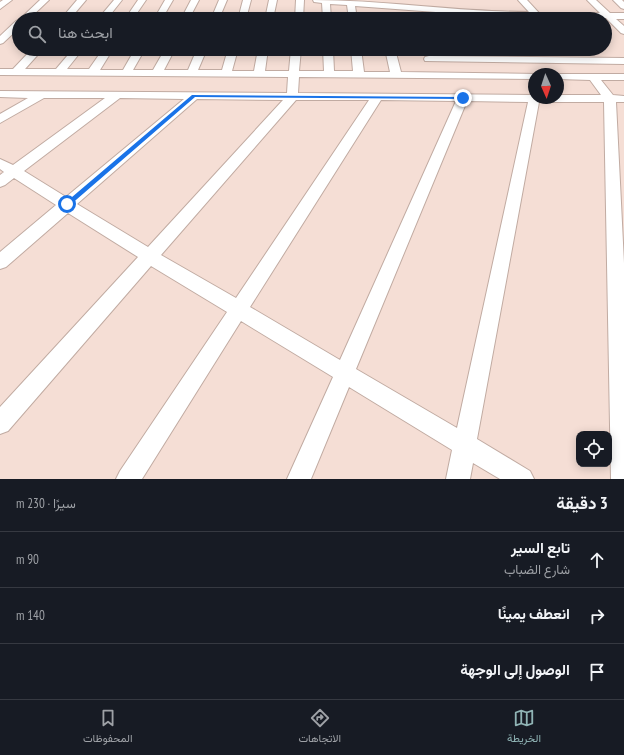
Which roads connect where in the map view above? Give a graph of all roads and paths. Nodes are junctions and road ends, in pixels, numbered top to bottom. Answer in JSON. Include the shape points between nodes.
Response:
{"nodes":[{"id":1,"x":8,"y":0,"type":"edge"},
{"id":2,"x":45,"y":0,"type":"edge"},
{"id":3,"x":82,"y":0,"type":"edge"},
{"id":4,"x":118,"y":0,"type":"edge"},
{"id":5,"x":142,"y":0,"type":"edge"},
{"id":6,"x":169,"y":0,"type":"edge"},
{"id":7,"x":195,"y":0,"type":"edge"},
{"id":8,"x":223,"y":0,"type":"edge"},
{"id":9,"x":247,"y":0,"type":"edge"},
{"id":10,"x":273,"y":0,"type":"edge"},
{"id":11,"x":300,"y":0,"type":"edge"},
{"id":12,"x":323,"y":0,"type":"edge"},
{"id":13,"x":432,"y":0,"type":"edge"},
{"id":14,"x":461,"y":0,"type":"edge"},
{"id":15,"x":522,"y":0,"type":"edge"},
{"id":16,"x":591,"y":0,"type":"edge"},
{"id":17,"x":617,"y":0,"type":"edge"},
{"id":18,"x":351,"y":1,"type":"edge"},
{"id":19,"x":409,"y":4,"type":"edge"},
{"id":20,"x":0,"y":6,"type":"edge"},
{"id":21,"x":381,"y":6,"type":"edge"},
{"id":22,"x":624,"y":6,"type":"edge"},
{"id":23,"x":437,"y":10,"type":"junction"},
{"id":24,"x":32,"y":12,"type":"edge"},
{"id":25,"x":71,"y":12,"type":"edge"},
{"id":26,"x":108,"y":12,"type":"edge"},
{"id":27,"x":134,"y":12,"type":"edge"},
{"id":28,"x":162,"y":12,"type":"edge"},
{"id":29,"x":189,"y":12,"type":"edge"},
{"id":30,"x":218,"y":12,"type":"edge"},
{"id":31,"x":244,"y":12,"type":"edge"},
{"id":32,"x":270,"y":12,"type":"edge"},
{"id":33,"x":299,"y":12,"type":"edge"},
{"id":34,"x":326,"y":12,"type":"edge"},
{"id":35,"x":352,"y":12,"type":"edge"},
{"id":36,"x":458,"y":12,"type":"edge"},
{"id":37,"x":467,"y":12,"type":"edge"},
{"id":38,"x":533,"y":12,"type":"edge"},
{"id":39,"x":604,"y":12,"type":"edge"},
{"id":40,"x":612,"y":16,"type":"edge"},
{"id":41,"x":624,"y":16,"type":"edge"},
{"id":42,"x":612,"y":20,"type":"edge"},
{"id":43,"x":12,"y":30,"type":"edge"},
{"id":44,"x":624,"y":31,"type":"edge"},
{"id":45,"x":0,"y":41,"type":"edge"},
{"id":46,"x":31,"y":56,"type":"edge"},
{"id":47,"x":72,"y":56,"type":"edge"},
{"id":48,"x":103,"y":56,"type":"edge"},
{"id":49,"x":136,"y":56,"type":"edge"},
{"id":50,"x":166,"y":56,"type":"edge"},
{"id":51,"x":199,"y":56,"type":"edge"},
{"id":52,"x":231,"y":56,"type":"edge"},
{"id":53,"x":262,"y":56,"type":"edge"},
{"id":54,"x":295,"y":56,"type":"edge"},
{"id":55,"x":328,"y":56,"type":"edge"},
{"id":56,"x":357,"y":56,"type":"edge"},
{"id":57,"x":392,"y":56,"type":"edge"},
{"id":58,"x":428,"y":56,"type":"edge"},
{"id":59,"x":546,"y":56,"type":"edge"},
{"id":60,"x":429,"y":59,"type":"junction"},
{"id":61,"x":549,"y":60,"type":"junction"},
{"id":62,"x":624,"y":61,"type":"edge"},
{"id":63,"x":555,"y":68,"type":"edge"},
{"id":64,"x":0,"y":72,"type":"edge"},
{"id":65,"x":16,"y":72,"type":"junction"},
{"id":66,"x":59,"y":72,"type":"junction"},
{"id":67,"x":92,"y":73,"type":"junction"},
{"id":68,"x":126,"y":73,"type":"junction"},
{"id":69,"x":157,"y":73,"type":"junction"},
{"id":70,"x":192,"y":74,"type":"junction"},
{"id":71,"x":226,"y":74,"type":"junction"},
{"id":72,"x":258,"y":74,"type":"junction"},
{"id":73,"x":294,"y":74,"type":"junction"},
{"id":74,"x":329,"y":74,"type":"junction"},
{"id":75,"x":359,"y":75,"type":"junction"},
{"id":76,"x":396,"y":75,"type":"junction"},
{"id":77,"x":434,"y":75,"type":"junction"},
{"id":78,"x":528,"y":76,"type":"edge"},
{"id":79,"x":564,"y":76,"type":"edge"},
{"id":80,"x":593,"y":77,"type":"junction"},
{"id":81,"x":624,"y":77,"type":"edge"},
{"id":82,"x":0,"y":94,"type":"edge"},
{"id":83,"x":42,"y":94,"type":"junction"},
{"id":84,"x":117,"y":95,"type":"junction"},
{"id":85,"x":194,"y":96,"type":"junction"},
{"id":86,"x":292,"y":97,"type":"junction"},
{"id":87,"x":377,"y":97,"type":"junction"},
{"id":88,"x":463,"y":98,"type":"junction"},
{"id":89,"x":528,"y":99,"type":"edge"},
{"id":90,"x":564,"y":99,"type":"edge"},
{"id":91,"x":617,"y":99,"type":"edge"},
{"id":92,"x":533,"y":104,"type":"edge"},
{"id":93,"x":0,"y":119,"type":"edge"},
{"id":94,"x":5,"y":172,"type":"edge"},
{"id":95,"x":67,"y":204,"type":"junction"},
{"id":96,"x":149,"y":256,"type":"junction"},
{"id":97,"x":0,"y":262,"type":"edge"},
{"id":98,"x":239,"y":309,"type":"junction"},
{"id":99,"x":345,"y":372,"type":"junction"},
{"id":100,"x":0,"y":423,"type":"edge"},
{"id":101,"x":465,"y":444,"type":"junction"},
{"id":102,"x":128,"y":479,"type":"edge"},
{"id":103,"x":299,"y":479,"type":"edge"},
{"id":104,"x":458,"y":479,"type":"edge"},
{"id":105,"x":522,"y":479,"type":"edge"},
{"id":106,"x":623,"y":479,"type":"edge"}],
"edges":[{"from":1,"to":20,"type":"street"},
{"from":2,"to":24,"type":"street"},
{"from":3,"to":25,"type":"street"},
{"from":4,"to":26,"type":"street"},
{"from":5,"to":27,"type":"street"},
{"from":6,"to":28,"type":"street"},
{"from":7,"to":29,"type":"street"},
{"from":8,"to":30,"type":"street"},
{"from":9,"to":31,"type":"street"},
{"from":10,"to":32,"type":"street"},
{"from":11,"to":33,"type":"street"},
{"from":12,"to":18,"type":"street"},
{"from":12,"to":34,"type":"street"},
{"from":13,"to":23,"type":"street"},
{"from":14,"to":37,"type":"street"},
{"from":15,"to":38,"type":"street"},
{"from":16,"to":39,"type":"street"},
{"from":17,"to":22,"type":"street"},
{"from":18,"to":21,"type":"street"},
{"from":18,"to":35,"type":"street"},
{"from":19,"to":21,"type":"street"},
{"from":19,"to":23,"type":"street"},
{"from":23,"to":36,"type":"street"},
{"from":40,"to":41,"type":"street"},
{"from":42,"to":44,"type":"street"},
{"from":43,"to":45,"type":"street"},
{"from":46,"to":65,"type":"street"},
{"from":47,"to":66,"type":"street"},
{"from":48,"to":67,"type":"street"},
{"from":49,"to":68,"type":"street"},
{"from":50,"to":69,"type":"street"},
{"from":51,"to":70,"type":"street"},
{"from":52,"to":71,"type":"street"},
{"from":53,"to":72,"type":"street"},
{"from":54,"to":73,"type":"street"},
{"from":55,"to":74,"type":"street"},
{"from":56,"to":75,"type":"street"},
{"from":57,"to":76,"type":"street"},
{"from":58,"to":60,"type":"street"},
{"from":59,"to":61,"type":"street"},
{"from":60,"to":61,"type":"street"},
{"from":60,"to":77,"type":"street"},
{"from":61,"to":62,"type":"street"},
{"from":61,"to":63,"type":"street"},
{"from":64,"to":65,"type":"street"},
{"from":65,"to":66,"type":"street"},
{"from":66,"to":67,"type":"street"},
{"from":67,"to":68,"type":"street"},
{"from":68,"to":69,"type":"street"},
{"from":69,"to":70,"type":"street"},
{"from":70,"to":71,"type":"street"},
{"from":71,"to":72,"type":"street"},
{"from":72,"to":73,"type":"street"},
{"from":73,"to":74,"type":"street"},
{"from":73,"to":86,"type":"street"},
{"from":74,"to":75,"type":"street"},
{"from":75,"to":76,"type":"street"},
{"from":76,"to":77,"type":"street"},
{"from":77,"to":78,"type":"street"},
{"from":79,"to":80,"type":"street"},
{"from":80,"to":81,"type":"street"},
{"from":80,"to":91,"type":"street"},
{"from":82,"to":83,"type":"street"},
{"from":83,"to":84,"type":"street"},
{"from":83,"to":93,"type":"street"},
{"from":84,"to":85,"type":"street"},
{"from":84,"to":94,"type":"street"},
{"from":85,"to":86,"type":"street"},
{"from":85,"to":95,"type":"street"},
{"from":86,"to":87,"type":"street"},
{"from":86,"to":96,"type":"street"},
{"from":87,"to":88,"type":"street"},
{"from":87,"to":98,"type":"street"},
{"from":88,"to":89,"type":"street"},
{"from":88,"to":99,"type":"street"},
{"from":90,"to":91,"type":"street"},
{"from":91,"to":106,"type":"street"},
{"from":92,"to":101,"type":"street"},
{"from":94,"to":95,"type":"street"},
{"from":95,"to":96,"type":"street"},
{"from":95,"to":97,"type":"street"},
{"from":96,"to":98,"type":"street"},
{"from":96,"to":100,"type":"street"},
{"from":98,"to":99,"type":"street"},
{"from":98,"to":102,"type":"street"},
{"from":99,"to":101,"type":"street"},
{"from":99,"to":103,"type":"street"},
{"from":101,"to":104,"type":"street"},
{"from":101,"to":105,"type":"street"}]}
